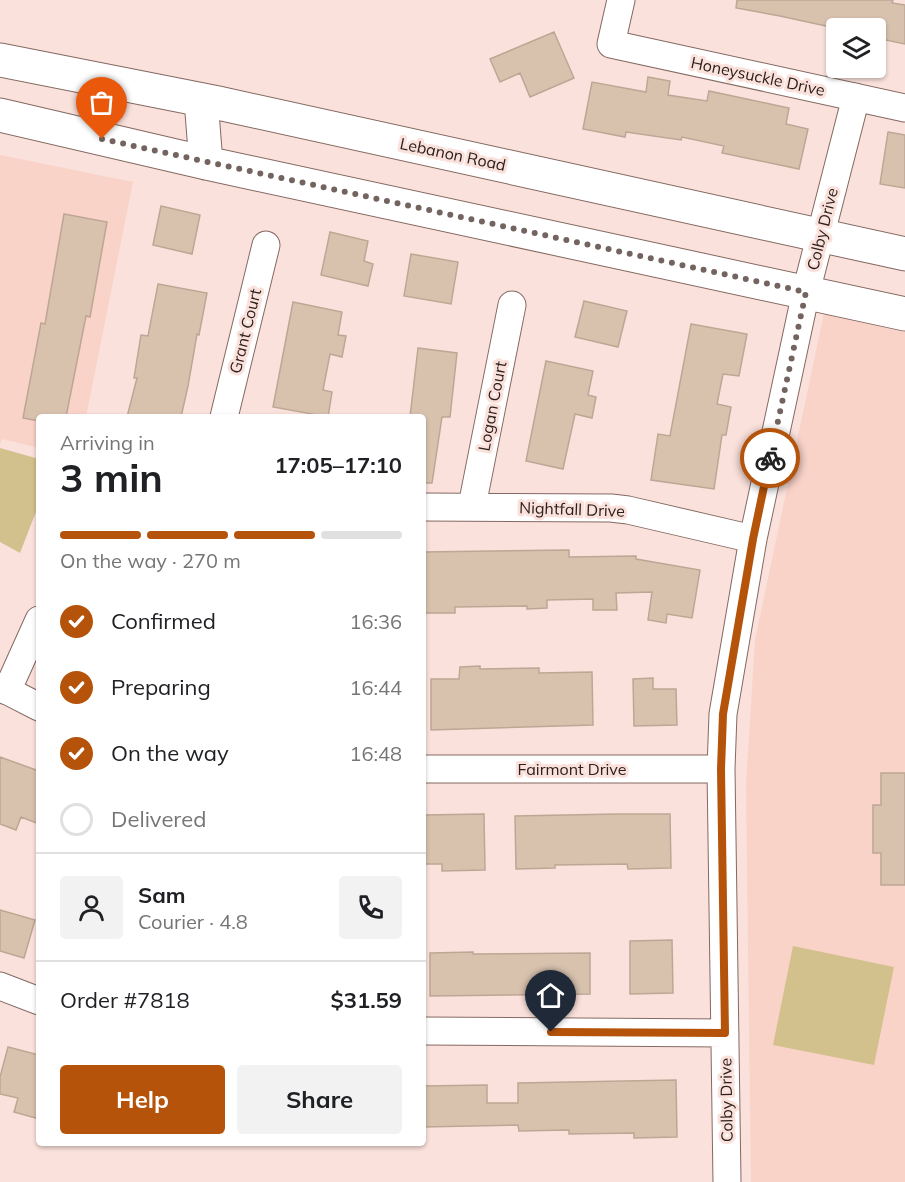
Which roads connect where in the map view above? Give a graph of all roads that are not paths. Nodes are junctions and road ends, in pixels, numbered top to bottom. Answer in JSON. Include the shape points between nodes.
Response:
{"nodes":[{"id":1,"x":621,"y":0,"type":"edge"},
{"id":2,"x":0,"y":60,"type":"edge"},
{"id":3,"x":855,"y":97,"type":"junction"},
{"id":4,"x":210,"y":101,"type":"junction"},
{"id":5,"x":905,"y":108,"type":"edge"},
{"id":6,"x":0,"y":115,"type":"edge"},
{"id":7,"x":206,"y":162,"type":"junction"},
{"id":8,"x":821,"y":235,"type":"junction"},
{"id":9,"x":266,"y":245,"type":"dead end"},
{"id":10,"x":905,"y":254,"type":"edge"},
{"id":11,"x":806,"y":292,"type":"junction"},
{"id":12,"x":512,"y":306,"type":"dead end"},
{"id":13,"x":905,"y":314,"type":"edge"},
{"id":14,"x":225,"y":414,"type":"edge"},
{"id":15,"x":472,"y":506,"type":"junction"},
{"id":16,"x":426,"y":507,"type":"edge"},
{"id":17,"x":753,"y":539,"type":"junction"},
{"id":18,"x":36,"y":626,"type":"edge"},
{"id":19,"x":4,"y":689,"type":"edge"},
{"id":20,"x":36,"y":705,"type":"edge"},
{"id":21,"x":426,"y":769,"type":"edge"},
{"id":22,"x":721,"y":769,"type":"junction"},
{"id":23,"x":0,"y":986,"type":"edge"},
{"id":24,"x":36,"y":1000,"type":"edge"},
{"id":25,"x":426,"y":1031,"type":"edge"},
{"id":26,"x":725,"y":1033,"type":"junction"},
{"id":27,"x":727,"y":1182,"type":"edge"}],
"edges":[{"from":1,"to":3,"type":"street","name":"Honeysuckle Drive","via":[[611,44]]},
{"from":2,"to":4,"type":"main road","name":"Lebanon Road"},
{"from":3,"to":5,"type":"street","name":"Honeysuckle Drive"},
{"from":3,"to":8,"type":"street","name":"Colby Drive"},
{"from":4,"to":7,"type":"main road"},
{"from":4,"to":8,"type":"main road","name":"Lebanon Road"},
{"from":6,"to":7,"type":"main road"},
{"from":7,"to":11,"type":"main road"},
{"from":8,"to":10,"type":"main road","name":"Lebanon Road"},
{"from":8,"to":11,"type":"street","name":"Colby Drive"},
{"from":9,"to":14,"type":"street","name":"Grant Court"},
{"from":11,"to":13,"type":"main road"},
{"from":11,"to":17,"type":"street","name":"Colby Drive"},
{"from":12,"to":15,"type":"street","name":"Logan Court"},
{"from":15,"to":16,"type":"street","name":"Nightfall Drive"},
{"from":15,"to":17,"type":"street","name":"Nightfall Drive","via":[[611,508]]},
{"from":17,"to":22,"type":"street","name":"Colby Drive","via":[[723,714]]},
{"from":18,"to":19,"type":"street"},
{"from":19,"to":20,"type":"street"},
{"from":21,"to":22,"type":"street","name":"Fairmont Drive"},
{"from":22,"to":26,"type":"street","name":"Colby Drive"},
{"from":23,"to":24,"type":"street"},
{"from":25,"to":26,"type":"street"},
{"from":26,"to":27,"type":"street","name":"Colby Drive"}]}
